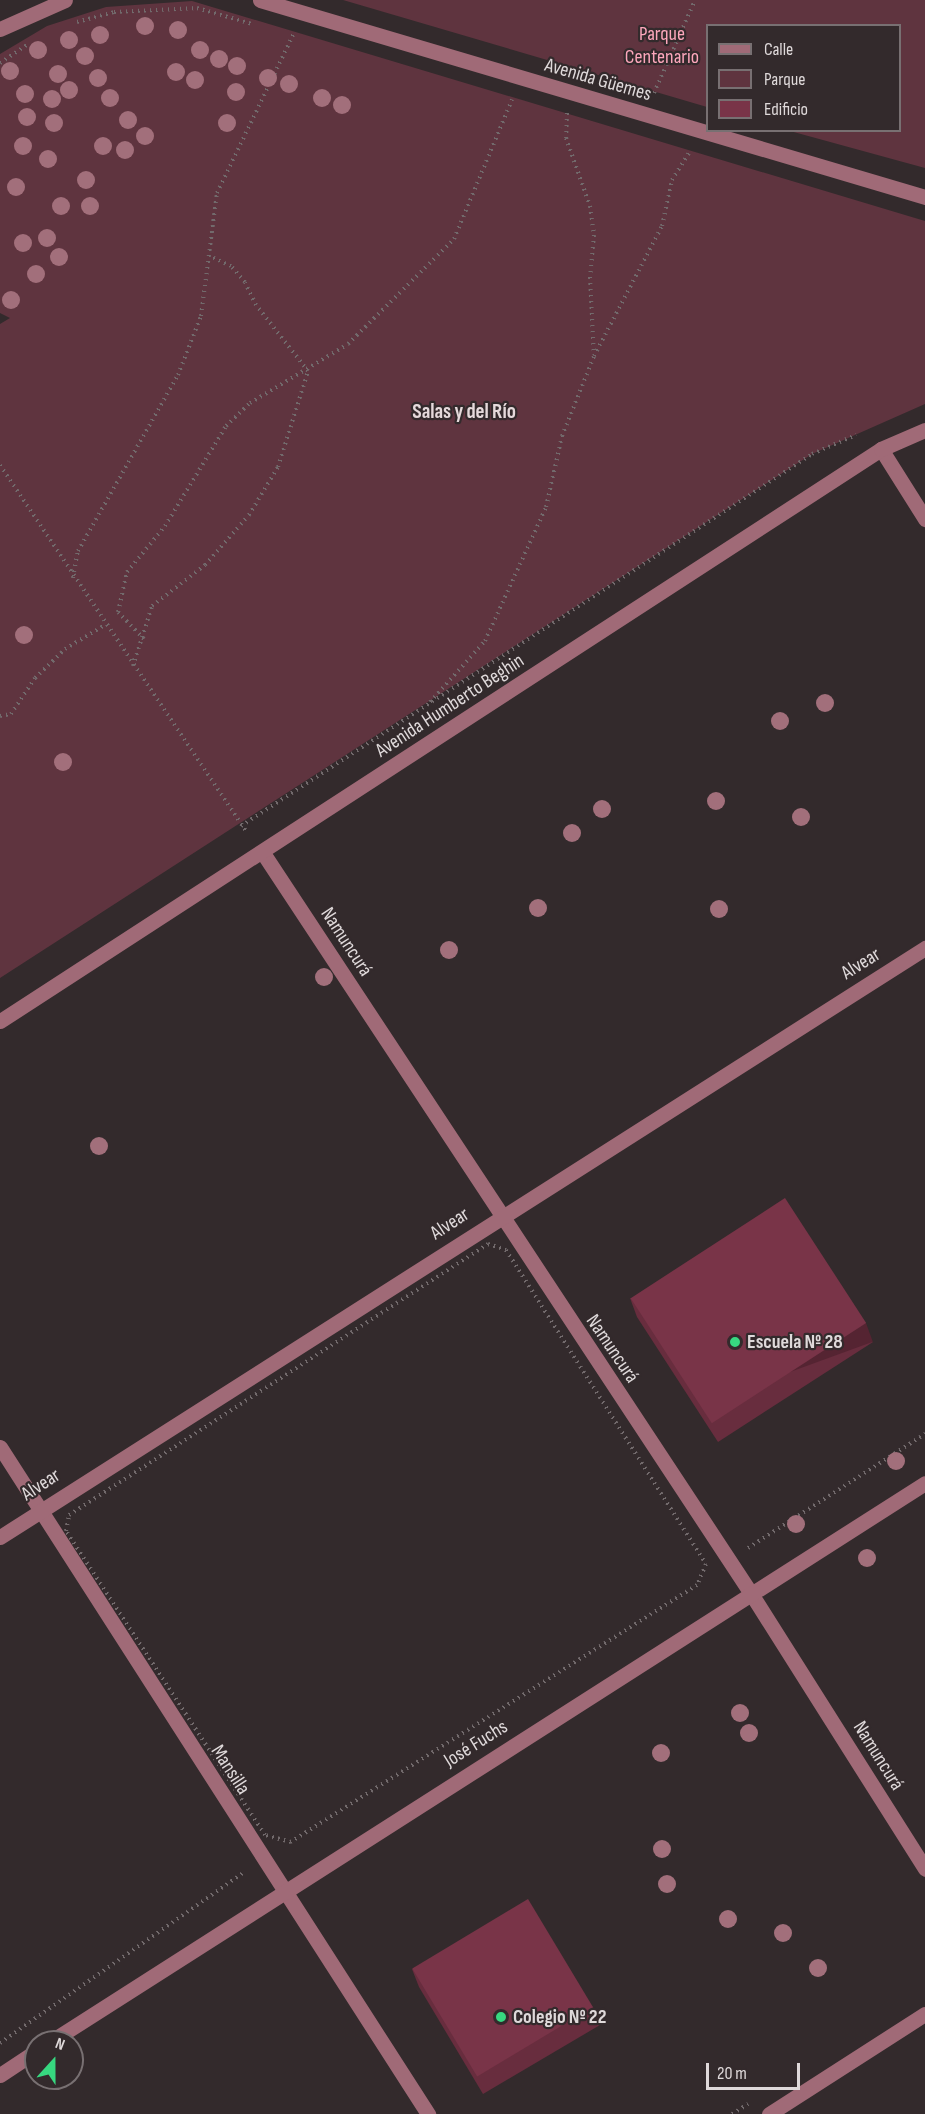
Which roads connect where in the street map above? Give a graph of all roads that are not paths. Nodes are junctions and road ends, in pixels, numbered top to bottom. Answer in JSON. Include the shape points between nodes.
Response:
{"nodes":[{"id":1,"x":65,"y":0,"type":"edge"},
{"id":2,"x":260,"y":0,"type":"edge"},
{"id":3,"x":0,"y":29,"type":"edge"},
{"id":4,"x":925,"y":196,"type":"edge"},
{"id":5,"x":925,"y":430,"type":"edge"},
{"id":6,"x":881,"y":449,"type":"junction"},
{"id":7,"x":925,"y":519,"type":"edge"},
{"id":8,"x":263,"y":853,"type":"junction"},
{"id":9,"x":925,"y":948,"type":"edge"},
{"id":10,"x":0,"y":1021,"type":"edge"},
{"id":11,"x":499,"y":1218,"type":"junction"},
{"id":12,"x":0,"y":1447,"type":"edge"},
{"id":13,"x":925,"y":1483,"type":"edge"},
{"id":14,"x":39,"y":1511,"type":"junction"},
{"id":15,"x":0,"y":1537,"type":"edge"},
{"id":16,"x":752,"y":1595,"type":"junction"},
{"id":17,"x":925,"y":1869,"type":"edge"},
{"id":18,"x":283,"y":1891,"type":"junction"},
{"id":19,"x":925,"y":2014,"type":"edge"},
{"id":20,"x":69,"y":2030,"type":"edge"},
{"id":21,"x":24,"y":2059,"type":"edge"},
{"id":22,"x":0,"y":2075,"type":"edge"},
{"id":23,"x":428,"y":2114,"type":"edge"},
{"id":24,"x":769,"y":2114,"type":"edge"}],
"edges":[{"from":1,"to":3,"type":"street"},
{"from":2,"to":4,"type":"street","name":"Avenida Güemes"},
{"from":5,"to":6,"type":"street","name":"Avenida Humberto Beghin"},
{"from":6,"to":7,"type":"street"},
{"from":6,"to":8,"type":"street","name":"Avenida Humberto Beghin"},
{"from":8,"to":10,"type":"street","name":"Avenida Humberto Beghin"},
{"from":8,"to":11,"type":"street","name":"Namuncurá"},
{"from":9,"to":11,"type":"street","name":"Alvear"},
{"from":11,"to":14,"type":"street","name":"Alvear"},
{"from":11,"to":16,"type":"street","name":"Namuncurá"},
{"from":12,"to":14,"type":"street","name":"Mansilla"},
{"from":13,"to":16,"type":"street","name":"José Fuchs"},
{"from":14,"to":15,"type":"street","name":"Alvear"},
{"from":14,"to":18,"type":"street","name":"Mansilla"},
{"from":16,"to":17,"type":"street","name":"Namuncurá"},
{"from":16,"to":18,"type":"street","name":"José Fuchs"},
{"from":18,"to":20,"type":"street","name":"José Fuchs"},
{"from":18,"to":23,"type":"street","name":"Mansilla"},
{"from":19,"to":24,"type":"street"},
{"from":21,"to":22,"type":"street"}]}
